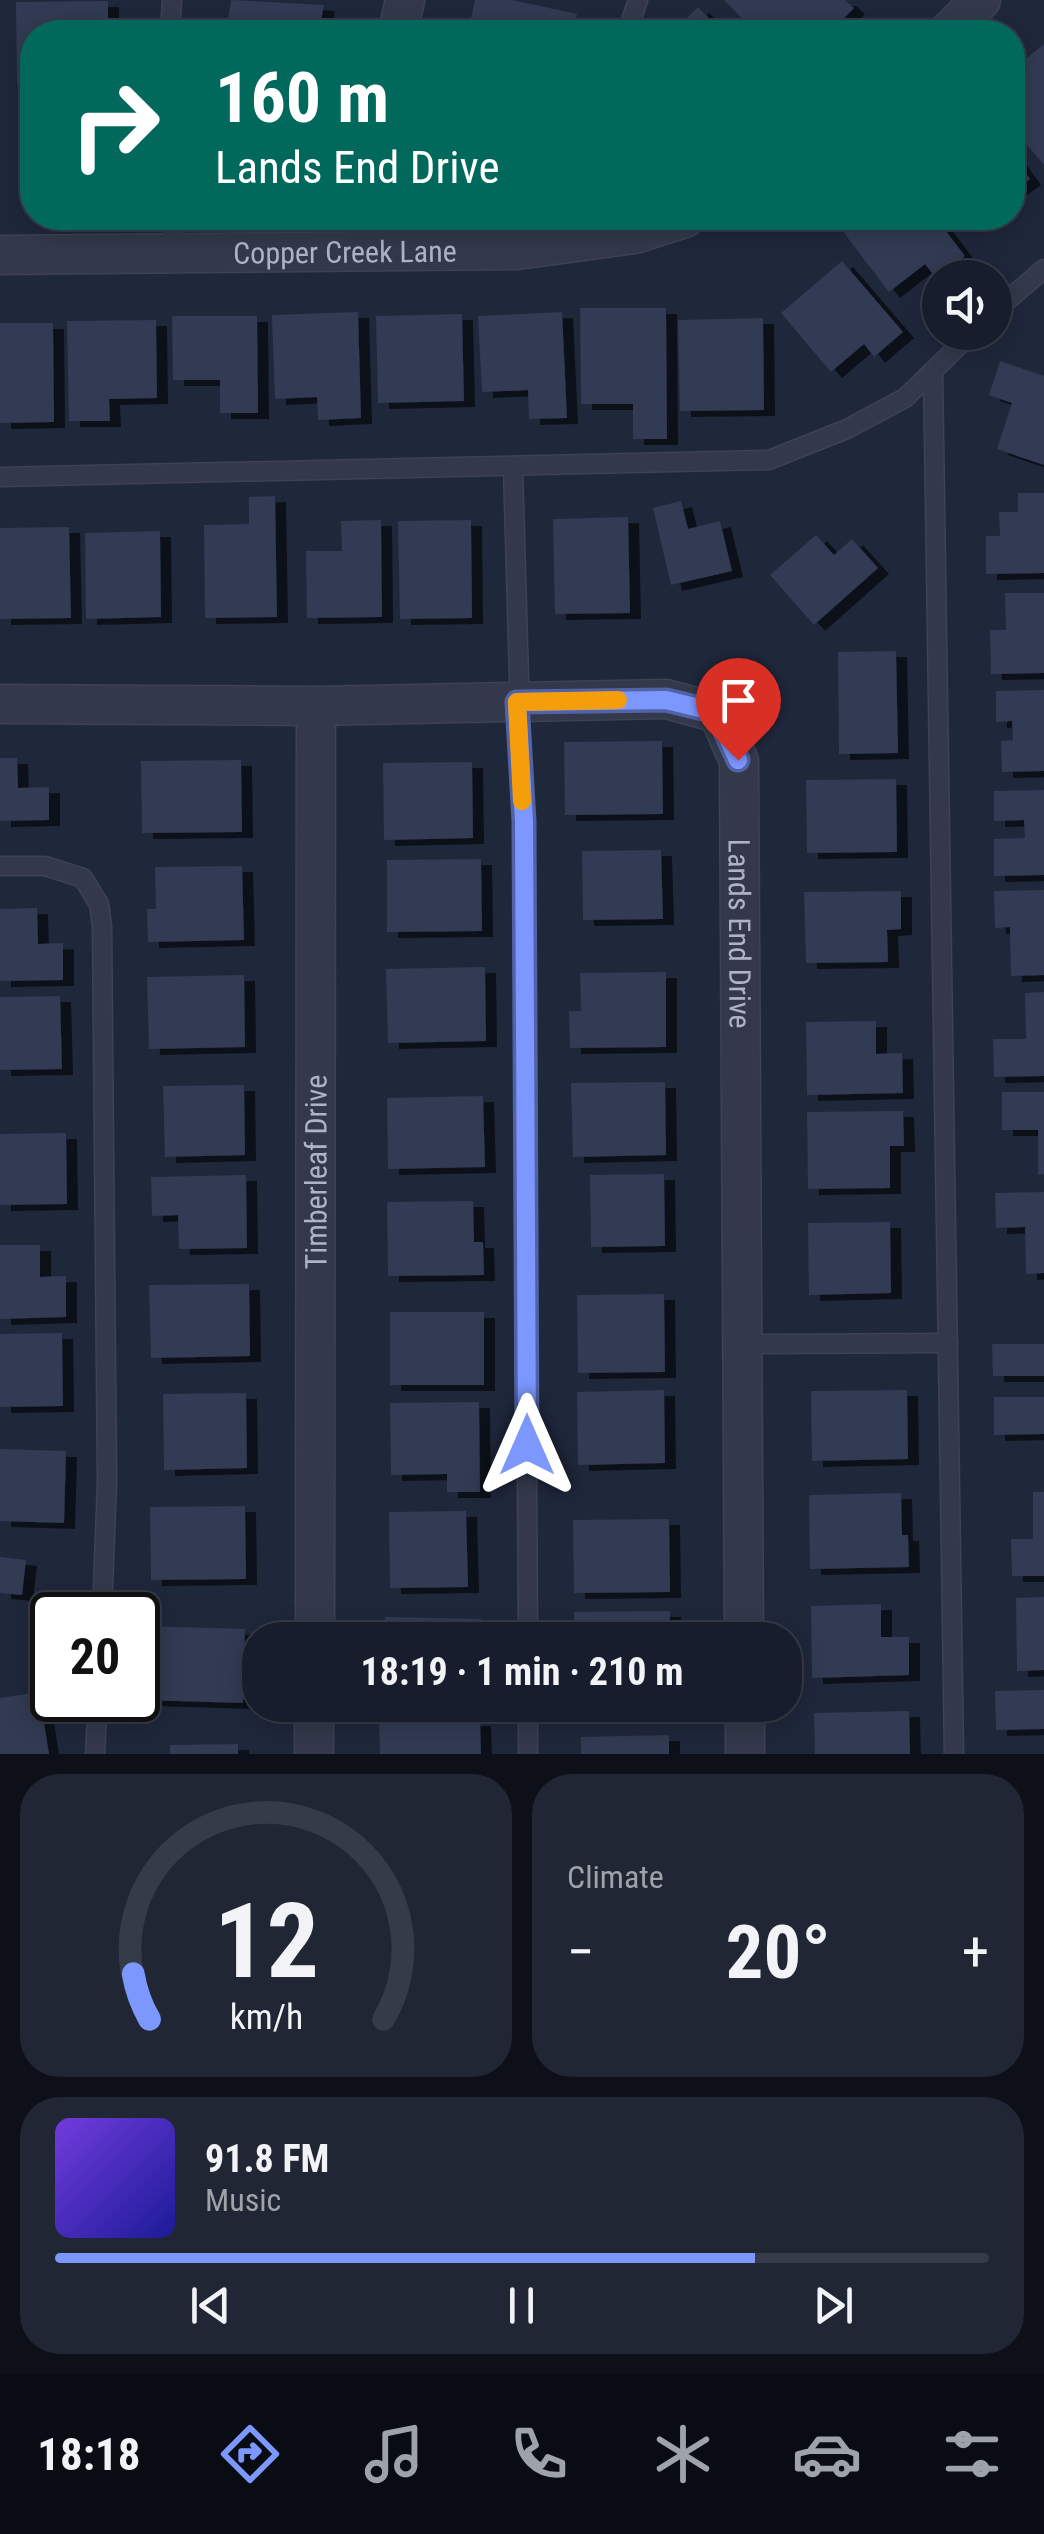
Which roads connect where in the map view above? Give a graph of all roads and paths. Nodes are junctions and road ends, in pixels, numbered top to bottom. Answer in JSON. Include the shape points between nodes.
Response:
{"nodes":[{"id":1,"x":980,"y":0,"type":"edge"},
{"id":2,"x":960,"y":20,"type":"edge"},
{"id":3,"x":585,"y":230,"type":"edge"},
{"id":4,"x":382,"y":235,"type":"edge"},
{"id":5,"x":172,"y":236,"type":"edge"},
{"id":6,"x":0,"y":255,"type":"edge"},
{"id":7,"x":1044,"y":269,"type":"edge"},
{"id":8,"x":1012,"y":297,"type":"edge"},
{"id":9,"x":955,"y":350,"type":"edge"},
{"id":10,"x":933,"y":371,"type":"junction"},
{"id":11,"x":513,"y":467,"type":"junction"},
{"id":12,"x":0,"y":477,"type":"edge"},
{"id":13,"x":517,"y":702,"type":"junction"},
{"id":14,"x":0,"y":704,"type":"edge"},
{"id":15,"x":316,"y":706,"type":"junction"},
{"id":16,"x":0,"y":866,"type":"edge"},
{"id":17,"x":948,"y":1343,"type":"junction"},
{"id":18,"x":742,"y":1344,"type":"junction"},
{"id":19,"x":103,"y":1592,"type":"edge"},
{"id":20,"x":314,"y":1622,"type":"edge"},
{"id":21,"x":528,"y":1622,"type":"edge"},
{"id":22,"x":744,"y":1622,"type":"edge"},
{"id":23,"x":97,"y":1722,"type":"edge"},
{"id":24,"x":314,"y":1722,"type":"edge"},
{"id":25,"x":528,"y":1722,"type":"edge"},
{"id":26,"x":745,"y":1722,"type":"edge"},
{"id":27,"x":95,"y":1754,"type":"edge"},
{"id":28,"x":314,"y":1754,"type":"edge"},
{"id":29,"x":528,"y":1754,"type":"edge"},
{"id":30,"x":745,"y":1754,"type":"edge"},
{"id":31,"x":954,"y":1754,"type":"edge"}],
"edges":[{"from":1,"to":2,"type":"street"},
{"from":3,"to":4,"type":"street","name":"Copper Creek Lane","via":[[517,250]]},
{"from":4,"to":5,"type":"street","name":"Copper Creek Lane"},
{"from":5,"to":6,"type":"street","name":"Copper Creek Lane"},
{"from":7,"to":8,"type":"lane"},
{"from":9,"to":10,"type":"lane"},
{"from":10,"to":11,"type":"lane","via":[[891,406],[769,460]]},
{"from":10,"to":17,"type":"lane"},
{"from":11,"to":12,"type":"lane"},
{"from":11,"to":13,"type":"lane"},
{"from":13,"to":15,"type":"street","name":"Lands End Drive"},
{"from":13,"to":18,"type":"street","name":"Lands End Drive","via":[[666,700],[716,712],[738,760]]},
{"from":13,"to":21,"type":"lane","via":[[524,821]]},
{"from":14,"to":15,"type":"street","name":"Lands End Drive"},
{"from":15,"to":20,"type":"street","name":"Timberleaf Drive"},
{"from":16,"to":19,"type":"lane","via":[[45,866],[83,878],[99,904]]},
{"from":17,"to":18,"type":"lane"},
{"from":17,"to":31,"type":"lane"},
{"from":18,"to":22,"type":"street","name":"Lands End Drive"},
{"from":23,"to":27,"type":"lane"},
{"from":24,"to":28,"type":"street"},
{"from":25,"to":29,"type":"lane"},
{"from":26,"to":30,"type":"street"}]}
